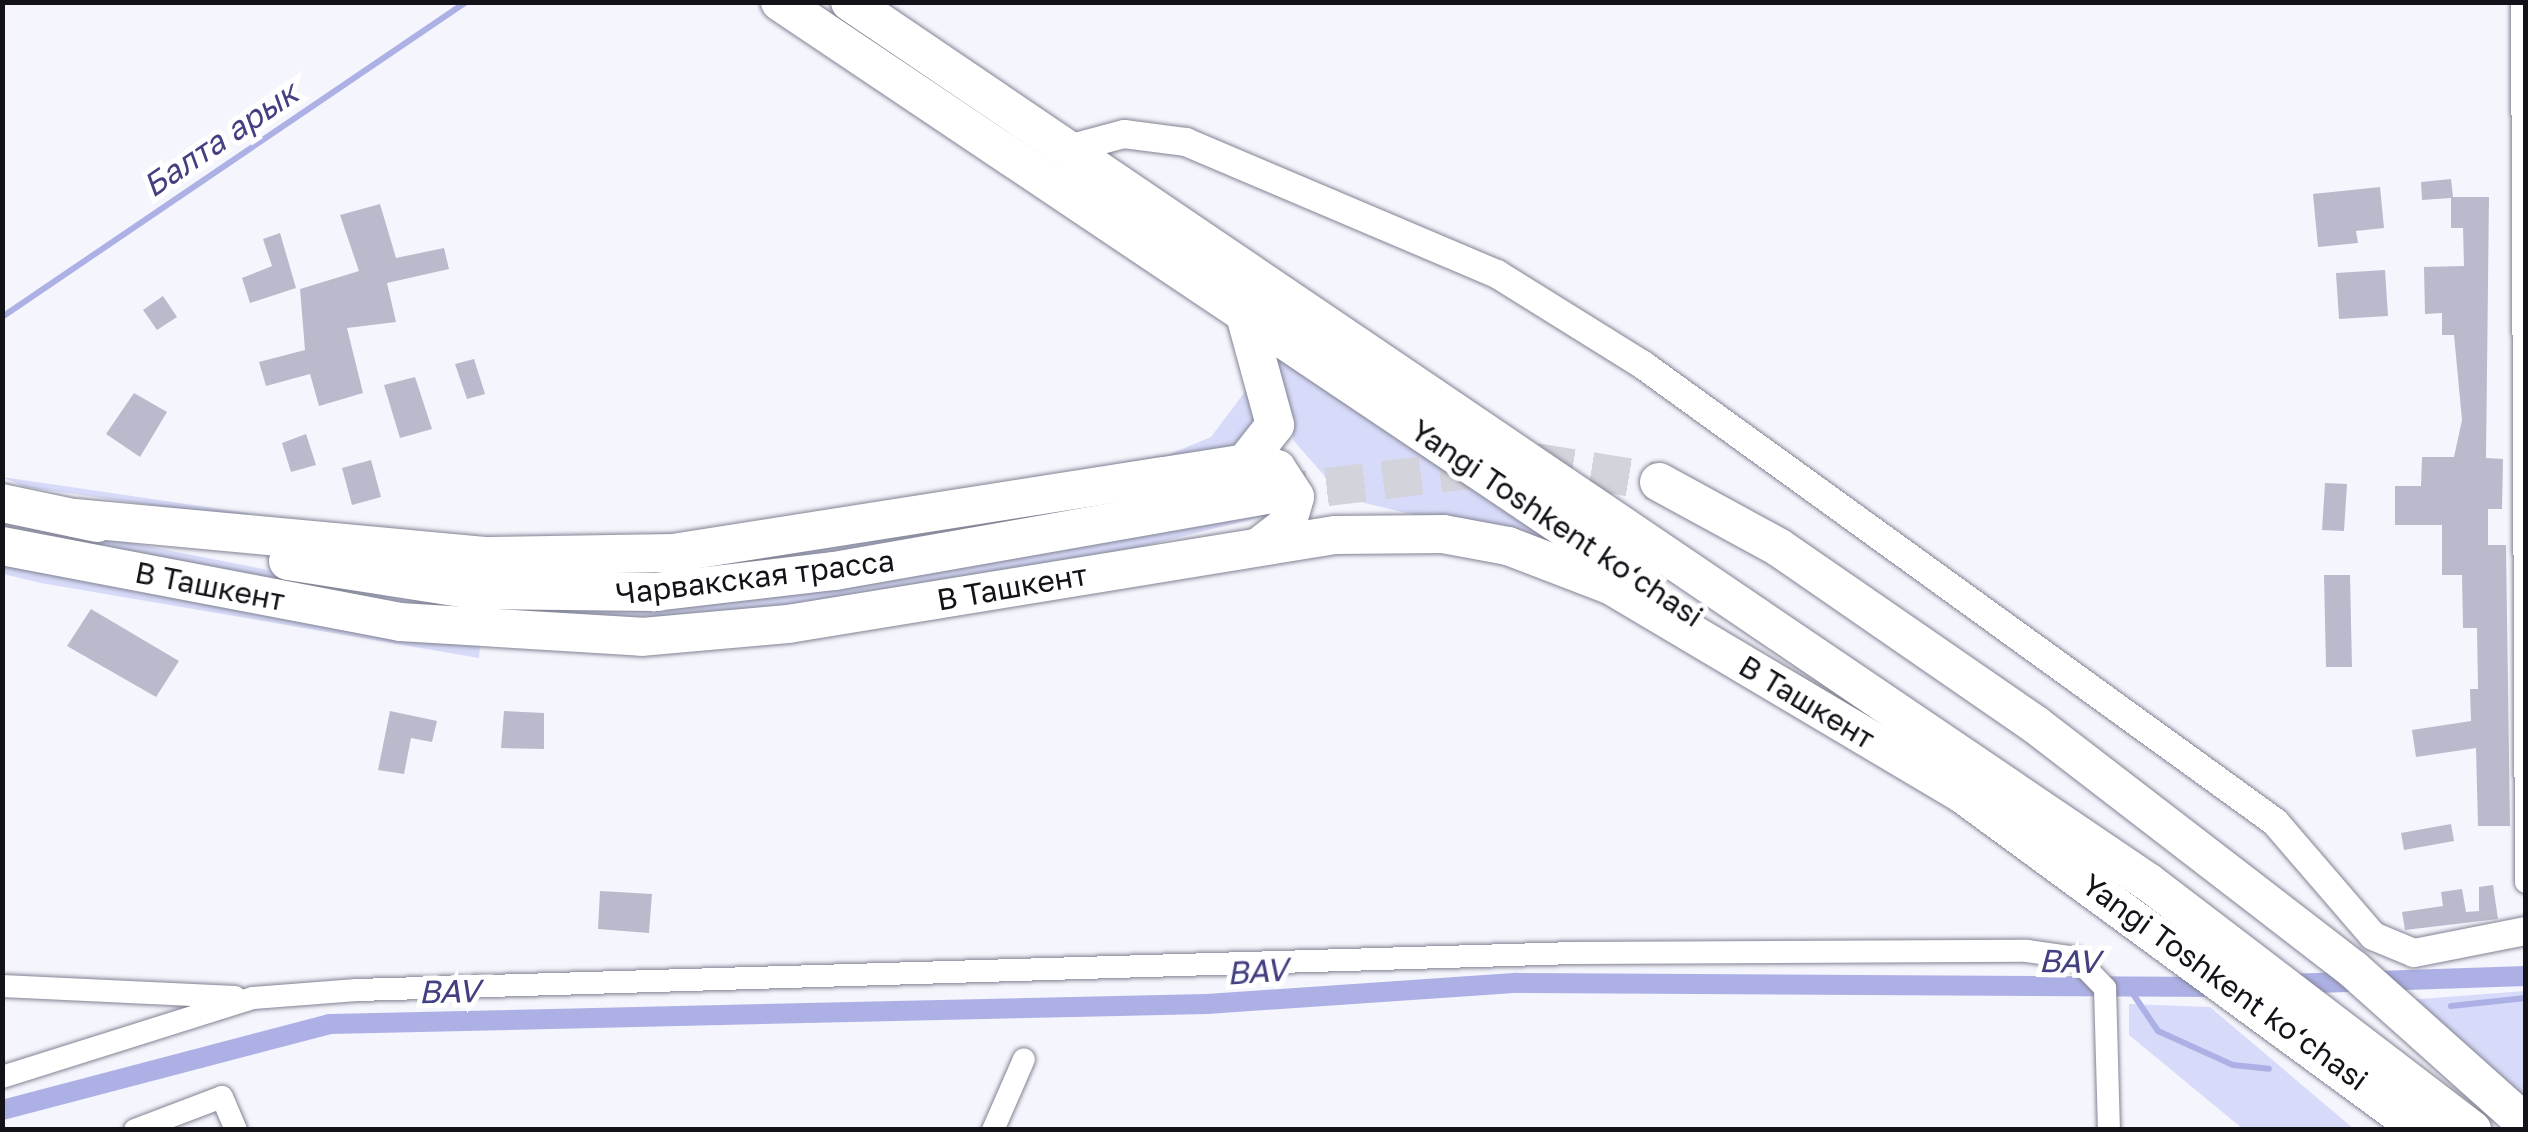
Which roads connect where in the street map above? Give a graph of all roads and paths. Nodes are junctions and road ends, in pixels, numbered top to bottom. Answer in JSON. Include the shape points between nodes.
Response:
{"nodes":[{"id":1,"x":780,"y":2,"type":"edge"},
{"id":2,"x":850,"y":2,"type":"edge"},
{"id":3,"x":2522,"y":2,"type":"edge"},
{"id":4,"x":1068,"y":149,"type":"junction"},
{"id":5,"x":1245,"y":315,"type":"junction"},
{"id":6,"x":1245,"y":463,"type":"junction"},
{"id":7,"x":1659,"y":482,"type":"tunnel mouth"},
{"id":8,"x":1270,"y":494,"type":"tunnel mouth"},
{"id":9,"x":2,"y":503,"type":"edge"},
{"id":10,"x":75,"y":518,"type":"junction"},
{"id":11,"x":1261,"y":544,"type":"junction"},
{"id":12,"x":2,"y":546,"type":"edge"},
{"id":13,"x":1963,"y":794,"type":"junction"},
{"id":14,"x":2526,"y":882,"type":"edge"},
{"id":15,"x":2526,"y":931,"type":"edge"},
{"id":16,"x":2,"y":986,"type":"edge"},
{"id":17,"x":253,"y":998,"type":"junction"},
{"id":18,"x":1024,"y":1058,"type":"dead end"},
{"id":19,"x":2,"y":1077,"type":"edge"},
{"id":20,"x":2526,"y":1124,"type":"edge"},
{"id":21,"x":135,"y":1130,"type":"edge"},
{"id":22,"x":236,"y":1130,"type":"edge"},
{"id":23,"x":993,"y":1130,"type":"edge"},
{"id":24,"x":2109,"y":1130,"type":"edge"},
{"id":25,"x":2421,"y":1130,"type":"edge"},
{"id":26,"x":2472,"y":1130,"type":"edge"}],
"edges":[{"from":1,"to":5,"type":"highway","name":"Yangi Toshkent ko‘chasi"},
{"from":2,"to":4,"type":"highway","name":"Yangi Toshkent ko‘chasi"},
{"from":3,"to":14,"type":"street"},
{"from":4,"to":15,"type":"street","via":[[1124,134],[1186,142],[1497,274],[1643,364],[2274,822],[2383,942],[2414,953]]},
{"from":4,"to":26,"type":"highway","name":"Yangi Toshkent ko‘chasi","via":[[2255,960]]},
{"from":5,"to":6,"type":"highway","via":[[1274,426]]},
{"from":5,"to":13,"type":"highway","name":"Yangi Toshkent ko‘chasi"},
{"from":6,"to":10,"type":"highway","via":[[809,538],[626,556],[419,552]]},
{"from":6,"to":11,"type":"highway","via":[[1277,469],[1295,497],[1287,525]]},
{"from":7,"to":20,"type":"highway","via":[[1744,525],[1961,672],[2354,970]]},
{"from":8,"to":10,"type":"highway","name":"Чарвакская трасса","via":[[852,568],[619,594],[402,582]]},
{"from":9,"to":10,"type":"highway","name":"Чарвакская трасса"},
{"from":11,"to":12,"type":"highway","name":"В Ташкент","via":[[788,624],[594,637],[400,622]]},
{"from":11,"to":13,"type":"highway","name":"В Ташкент","via":[[1428,532],[1544,558],[1642,602]]},
{"from":13,"to":25,"type":"highway","name":"Yangi Toshkent ko‘chasi","via":[[2260,1005]]},
{"from":16,"to":17,"type":"street"},
{"from":17,"to":19,"type":"street"},
{"from":17,"to":24,"type":"street","via":[[1574,954],[2027,951],[2065,954],[2092,970],[2108,1008]]},
{"from":18,"to":23,"type":"street"},
{"from":21,"to":22,"type":"street","via":[[222,1096]]}]}
